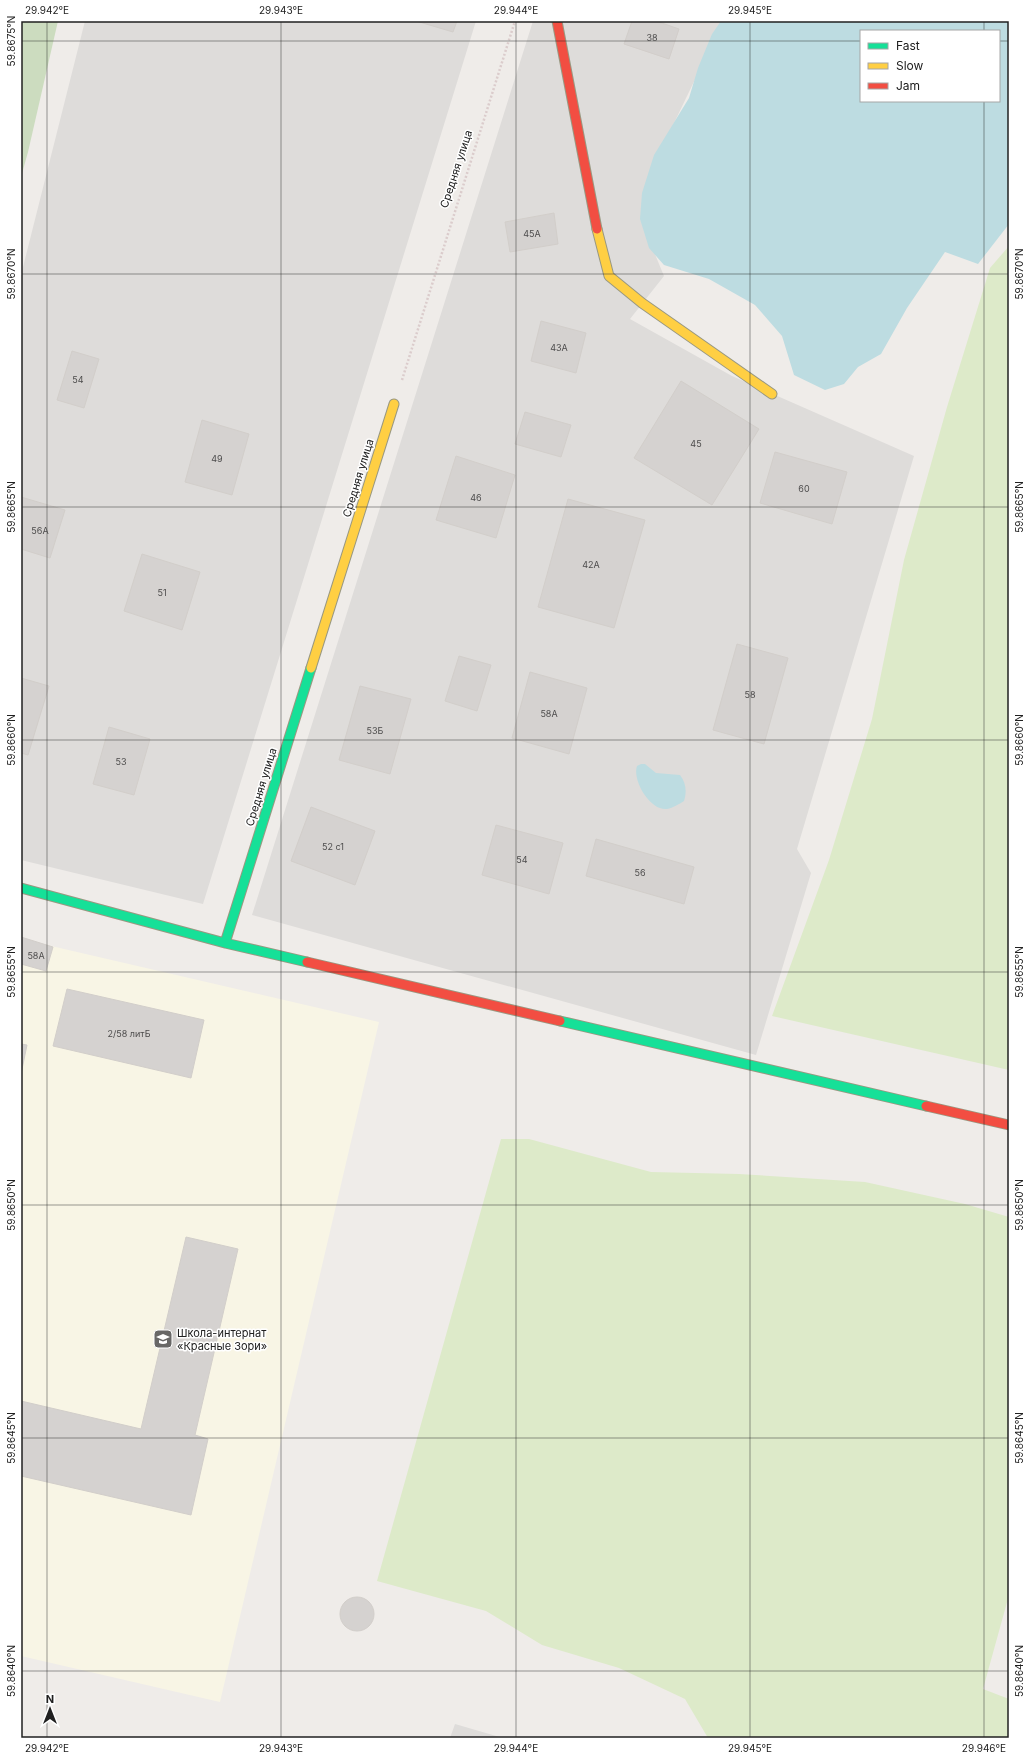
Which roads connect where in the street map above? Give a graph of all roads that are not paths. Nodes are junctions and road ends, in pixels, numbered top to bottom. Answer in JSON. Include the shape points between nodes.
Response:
{"nodes":[{"id":1,"x":557,"y":21,"type":"edge"},
{"id":2,"x":772,"y":394,"type":"dead end"},
{"id":3,"x":394,"y":404,"type":"road end"},
{"id":4,"x":21,"y":888,"type":"edge"},
{"id":5,"x":225,"y":943,"type":"junction"},
{"id":6,"x":1009,"y":1125,"type":"edge"}],
"edges":[{"from":1,"to":2,"type":"street","via":[[598,234],[609,276],[642,303]]},
{"from":3,"to":5,"type":"street","name":"Средняя улица"},
{"from":4,"to":5,"type":"street"},
{"from":5,"to":6,"type":"street"}]}
